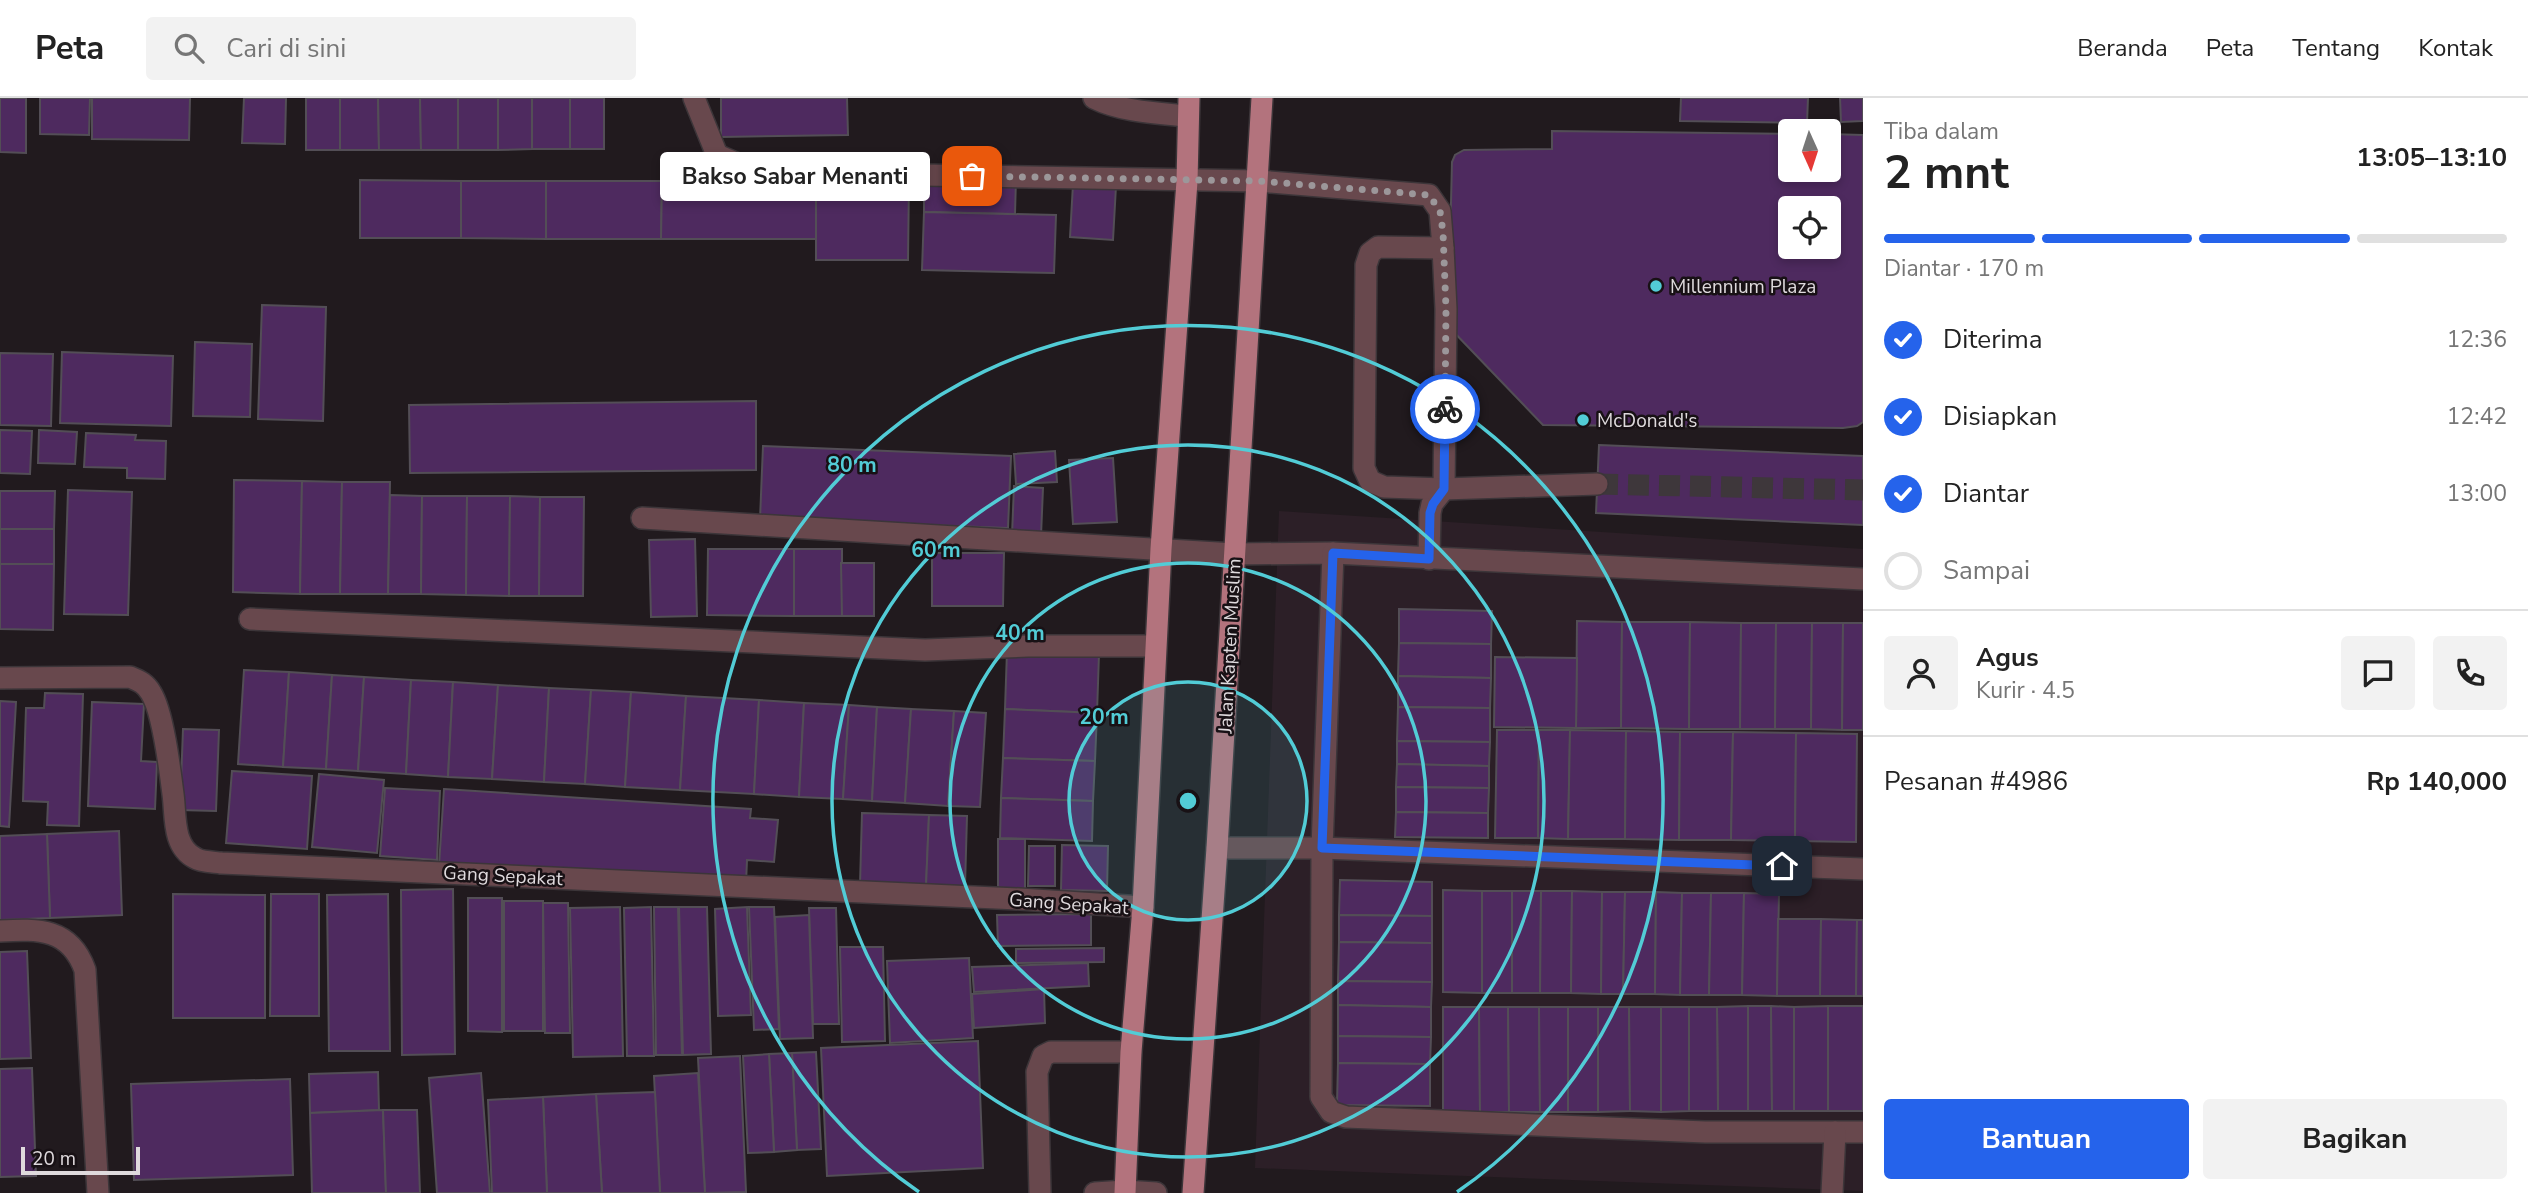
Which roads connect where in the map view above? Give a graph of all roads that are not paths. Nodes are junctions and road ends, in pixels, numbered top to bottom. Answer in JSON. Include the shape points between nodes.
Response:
{"nodes":[{"id":1,"x":694,"y":98,"type":"edge"},
{"id":2,"x":1094,"y":98,"type":"edge"},
{"id":3,"x":1262,"y":98,"type":"edge"},
{"id":4,"x":1189,"y":107,"type":"edge"},
{"id":5,"x":1187,"y":181,"type":"junction"},
{"id":6,"x":1258,"y":181,"type":"junction"},
{"id":7,"x":1443,"y":247,"type":"junction"},
{"id":8,"x":1597,"y":484,"type":"tunnel mouth"},
{"id":9,"x":1444,"y":489,"type":"junction"},
{"id":10,"x":642,"y":518,"type":"dead end"},
{"id":11,"x":1161,"y":549,"type":"junction"},
{"id":12,"x":1333,"y":553,"type":"junction"},
{"id":13,"x":1234,"y":554,"type":"junction"},
{"id":14,"x":1429,"y":559,"type":"junction"},
{"id":15,"x":1863,"y":579,"type":"edge"},
{"id":16,"x":250,"y":619,"type":"dead end"},
{"id":17,"x":1155,"y":646,"type":"junction"},
{"id":18,"x":0,"y":678,"type":"edge"},
{"id":19,"x":1217,"y":848,"type":"junction"},
{"id":20,"x":1322,"y":848,"type":"junction"},
{"id":21,"x":1863,"y":869,"type":"edge"},
{"id":22,"x":1143,"y":907,"type":"junction"},
{"id":23,"x":0,"y":931,"type":"edge"},
{"id":24,"x":1131,"y":1052,"type":"junction"},
{"id":25,"x":1835,"y":1132,"type":"junction"},
{"id":26,"x":1863,"y":1132,"type":"edge"},
{"id":27,"x":1125,"y":1192,"type":"edge"},
{"id":28,"x":98,"y":1193,"type":"edge"},
{"id":29,"x":1040,"y":1193,"type":"edge"},
{"id":30,"x":1096,"y":1193,"type":"edge"},
{"id":31,"x":1156,"y":1193,"type":"edge"},
{"id":32,"x":1193,"y":1193,"type":"edge"},
{"id":33,"x":1832,"y":1193,"type":"edge"}],
"edges":[{"from":1,"to":5,"type":"street","via":[[717,155],[756,172]]},
{"from":2,"to":4,"type":"street","via":[[1152,113]]},
{"from":3,"to":6,"type":"main road","name":"Jalan Kapten Muslim"},
{"from":4,"to":5,"type":"main road"},
{"from":5,"to":6,"type":"street"},
{"from":5,"to":11,"type":"main road"},
{"from":6,"to":7,"type":"street","via":[[1429,195],[1440,211]]},
{"from":6,"to":13,"type":"main road","name":"Jalan Kapten Muslim"},
{"from":7,"to":9,"type":"street"},
{"from":7,"to":9,"type":"street","via":[[1378,247],[1370,253],[1366,265],[1364,468],[1370,481],[1384,487]]},
{"from":8,"to":9,"type":"street"},
{"from":9,"to":14,"type":"street","via":[[1430,513]]},
{"from":10,"to":11,"type":"street"},
{"from":11,"to":13,"type":"street"},
{"from":11,"to":17,"type":"main road"},
{"from":12,"to":13,"type":"street"},
{"from":12,"to":14,"type":"street"},
{"from":12,"to":20,"type":"street"},
{"from":13,"to":19,"type":"main road","name":"Jalan Kapten Muslim"},
{"from":14,"to":15,"type":"street"},
{"from":16,"to":17,"type":"street","via":[[925,650]]},
{"from":17,"to":22,"type":"main road"},
{"from":18,"to":22,"type":"street","name":"Gang Sepakat","via":[[130,677],[142,681],[152,695],[162,730],[177,832],[182,846],[195,859]]},
{"from":19,"to":20,"type":"street"},
{"from":19,"to":32,"type":"main road","name":"Jalan Kapten Muslim"},
{"from":20,"to":21,"type":"street"},
{"from":20,"to":25,"type":"street","via":[[1321,1097],[1332,1112],[1346,1117],[1705,1132]]},
{"from":22,"to":24,"type":"main road"},
{"from":23,"to":28,"type":"street","via":[[44,931],[79,953],[85,970]]},
{"from":24,"to":27,"type":"main road"},
{"from":24,"to":29,"type":"street","via":[[1051,1052],[1043,1056],[1039,1063]]},
{"from":25,"to":26,"type":"street"},
{"from":25,"to":33,"type":"street"},
{"from":27,"to":30,"type":"street"},
{"from":27,"to":31,"type":"street"}]}
